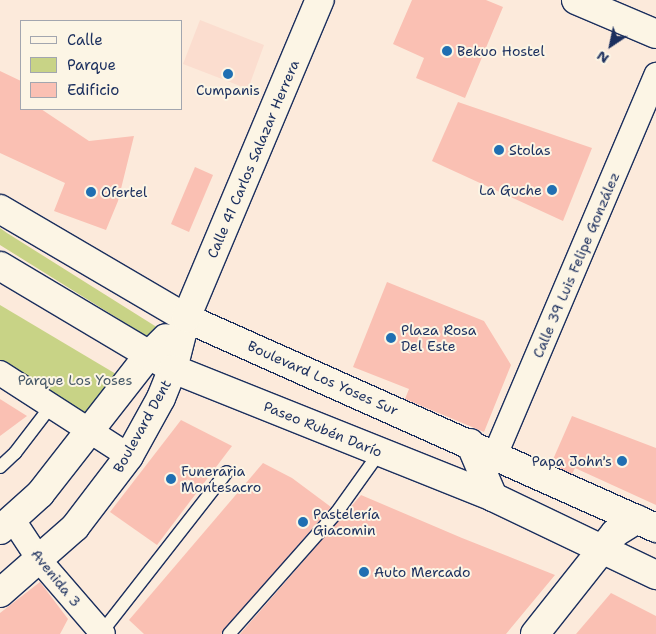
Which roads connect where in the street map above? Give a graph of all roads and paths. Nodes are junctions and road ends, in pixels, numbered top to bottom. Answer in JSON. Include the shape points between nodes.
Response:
{"nodes":[{"id":1,"x":320,"y":0,"type":"edge"},
{"id":2,"x":576,"y":0,"type":"edge"},
{"id":3,"x":656,"y":34,"type":"edge"},
{"id":4,"x":656,"y":75,"type":"edge"},
{"id":5,"x":0,"y":209,"type":"edge"},
{"id":6,"x":0,"y":266,"type":"edge"},
{"id":7,"x":186,"y":318,"type":"junction"},
{"id":8,"x":148,"y":356,"type":"junction"},
{"id":9,"x":173,"y":369,"type":"junction"},
{"id":10,"x":0,"y":373,"type":"edge"},
{"id":11,"x":51,"y":406,"type":"junction"},
{"id":12,"x":89,"y":430,"type":"junction"},
{"id":13,"x":470,"y":444,"type":"junction"},
{"id":14,"x":380,"y":452,"type":"junction"},
{"id":15,"x":495,"y":455,"type":"junction"},
{"id":16,"x":129,"y":456,"type":"junction"},
{"id":17,"x":0,"y":467,"type":"edge"},
{"id":18,"x":227,"y":472,"type":"dead end"},
{"id":19,"x":493,"y":497,"type":"junction"},
{"id":20,"x":647,"y":524,"type":"edge"},
{"id":21,"x":6,"y":525,"type":"edge"},
{"id":22,"x":605,"y":549,"type":"junction"},
{"id":23,"x":40,"y":561,"type":"junction"},
{"id":24,"x":656,"y":575,"type":"edge"},
{"id":25,"x":0,"y":593,"type":"edge"},
{"id":26,"x":102,"y":634,"type":"edge"},
{"id":27,"x":229,"y":634,"type":"edge"},
{"id":28,"x":536,"y":634,"type":"edge"}],
"edges":[{"from":1,"to":7,"type":"main road","name":"Calle 41 Carlos Salazar Herrera"},
{"from":2,"to":3,"type":"main road"},
{"from":4,"to":15,"type":"street","name":"Calle 39 Luis Felipe González"},
{"from":5,"to":7,"type":"main road","name":"Boulevard Los Yoses Sur"},
{"from":6,"to":8,"type":"main road","name":"Paseo Rubén Darío"},
{"from":7,"to":8,"type":"main road"},
{"from":7,"to":9,"type":"main road","name":"Boulevard Dent"},
{"from":7,"to":13,"type":"main road","name":"Boulevard Los Yoses Sur"},
{"from":8,"to":9,"type":"main road","name":"Paseo Rubén Darío"},
{"from":8,"to":12,"type":"main road"},
{"from":9,"to":14,"type":"main road","name":"Paseo Rubén Darío"},
{"from":9,"to":16,"type":"main road","name":"Boulevard Dent"},
{"from":10,"to":11,"type":"street"},
{"from":11,"to":12,"type":"street"},
{"from":11,"to":17,"type":"lane","via":[[15,453]]},
{"from":12,"to":16,"type":"street"},
{"from":12,"to":21,"type":"main road","via":[[40,494]]},
{"from":13,"to":15,"type":"main road","name":"Boulevard Los Yoses Sur"},
{"from":13,"to":19,"type":"main road"},
{"from":14,"to":19,"type":"main road","name":"Paseo Rubén Darío"},
{"from":14,"to":27,"type":"lane","via":[[337,512]]},
{"from":15,"to":20,"type":"main road","name":"Boulevard Los Yoses Sur"},
{"from":16,"to":23,"type":"main road","name":"Boulevard Dent","via":[[75,527]]},
{"from":18,"to":26,"type":"lane"},
{"from":19,"to":22,"type":"main road","name":"Paseo Rubén Darío"},
{"from":20,"to":22,"type":"main road","via":[[615,533]]},
{"from":21,"to":23,"type":"street","name":"Avenida 3"},
{"from":22,"to":24,"type":"main road","name":"Paseo Rubén Darío"},
{"from":22,"to":28,"type":"main road"},
{"from":23,"to":25,"type":"main road","name":"Boulevard Dent"},
{"from":23,"to":26,"type":"street","name":"Avenida 3"}]}
